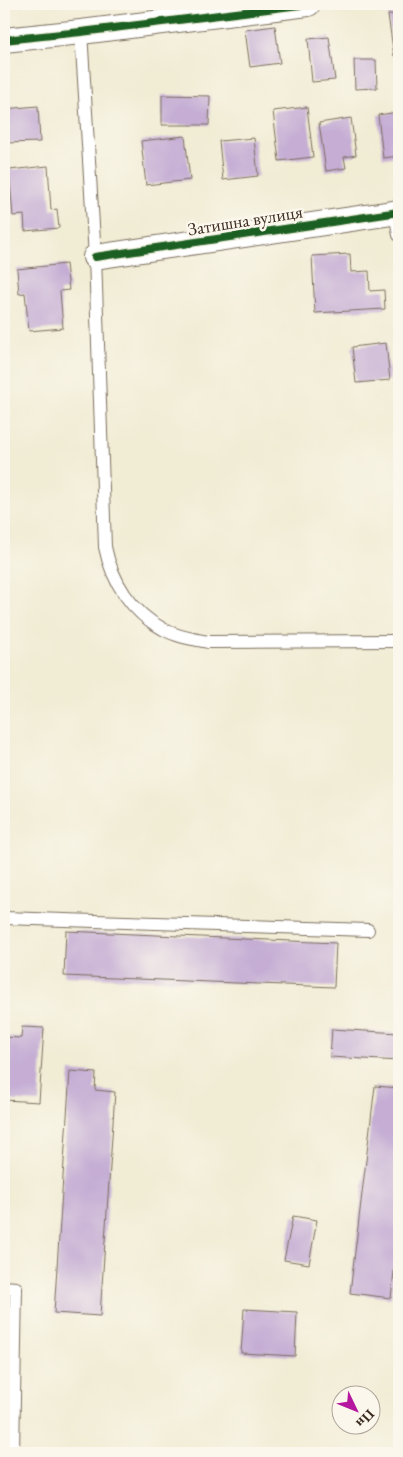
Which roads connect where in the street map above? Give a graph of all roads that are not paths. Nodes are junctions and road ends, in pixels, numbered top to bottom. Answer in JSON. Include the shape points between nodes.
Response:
{"nodes":[{"id":1,"x":308,"y":4,"type":"edge"},
{"id":2,"x":228,"y":8,"type":"edge"},
{"id":3,"x":81,"y":32,"type":"junction"},
{"id":4,"x":4,"y":40,"type":"edge"},
{"id":5,"x":398,"y":219,"type":"edge"},
{"id":6,"x":96,"y":258,"type":"junction"},
{"id":7,"x":399,"y":641,"type":"edge"},
{"id":8,"x":4,"y":918,"type":"edge"},
{"id":9,"x":368,"y":930,"type":"dead end"},
{"id":10,"x":4,"y":1287,"type":"edge"},
{"id":11,"x":13,"y":1453,"type":"edge"}],
"edges":[{"from":1,"to":2,"type":"street"},
{"from":2,"to":3,"type":"street"},
{"from":3,"to":4,"type":"street"},
{"from":3,"to":6,"type":"lane"},
{"from":5,"to":6,"type":"street","name":"Затишна вулиця"},
{"from":6,"to":7,"type":"lane","via":[[104,547],[116,583],[129,601],[163,629],[185,638],[208,642]]},
{"from":8,"to":9,"type":"lane"},
{"from":10,"to":11,"type":"lane","via":[[16,1288]]}]}
